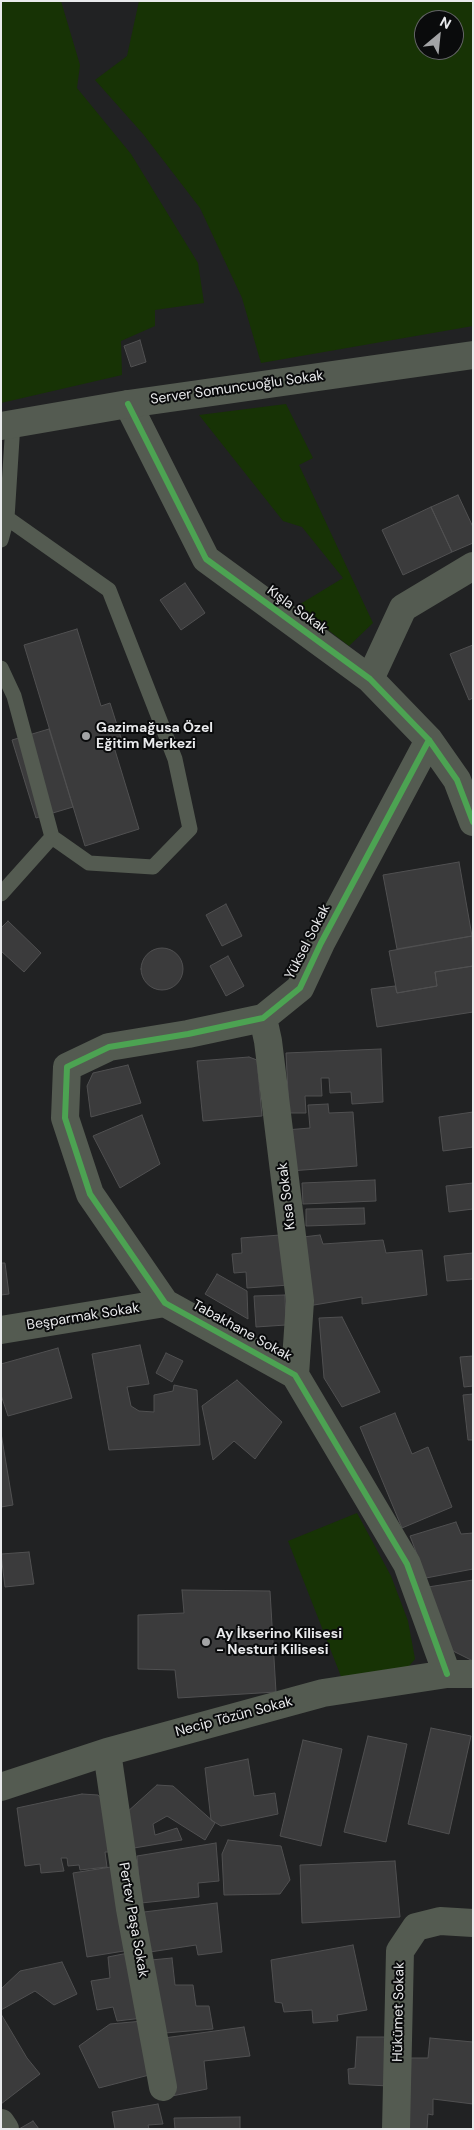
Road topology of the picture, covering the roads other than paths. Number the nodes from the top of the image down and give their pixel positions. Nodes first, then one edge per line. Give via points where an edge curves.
1 (473, 355) edge
2 (128, 404) junction
3 (7, 424) edge
4 (7, 518) junction
5 (1, 540) edge
6 (473, 566) edge
7 (1, 668) edge
8 (370, 679) junction
9 (430, 740) junction
10 (473, 822) edge
11 (52, 836) junction
12 (1, 894) edge
13 (263, 1018) junction
14 (67, 1067) joint
15 (165, 1303) junction
16 (1, 1330) edge
17 (295, 1375) junction
18 (460, 1674) edge
19 (107, 1752) junction
20 (1, 1787) edge
21 (473, 1923) edge
22 (163, 2087) dead end
23 (1, 2123) edge
24 (5, 2129) edge
25 (396, 2129) edge

1 - 2 street, Server Somuncuoğlu Sokak
2 - 3 street, Server Somuncuoğlu Sokak
2 - 8 street, Kışla Sokak via 206,559
3 - 4 lane
4 - 5 lane
4 - 11 lane via 109,590 175,759 190,829 153,867 89,863
6 - 8 street via 403,608
7 - 11 lane via 14,696
8 - 9 street, Kışla Sokak
9 - 10 street, Kışla Sokak via 457,780
9 - 13 street, Yüksel Sokak via 300,988
11 - 12 lane
13 - 14 street, Yüksel Sokak via 109,1047
13 - 17 street, Kısa Sokak via 300,1301
14 - 15 street, Tabakhane Sokak via 65,1118 90,1194
15 - 16 street, Beşparmak Sokak
15 - 17 street, Tabakhane Sokak
17 - 18 street, Tabakhane Sokak via 407,1564
18 - 19 street, Necip Tözün Sokak via 323,1693
19 - 20 street, Necip Tözün Sokak
19 - 22 street, Pertev Paşa Sokak via 130,1909
21 - 25 street, Hükümet Sokak via 440,1921 416,1927 400,1951
23 - 24 street

